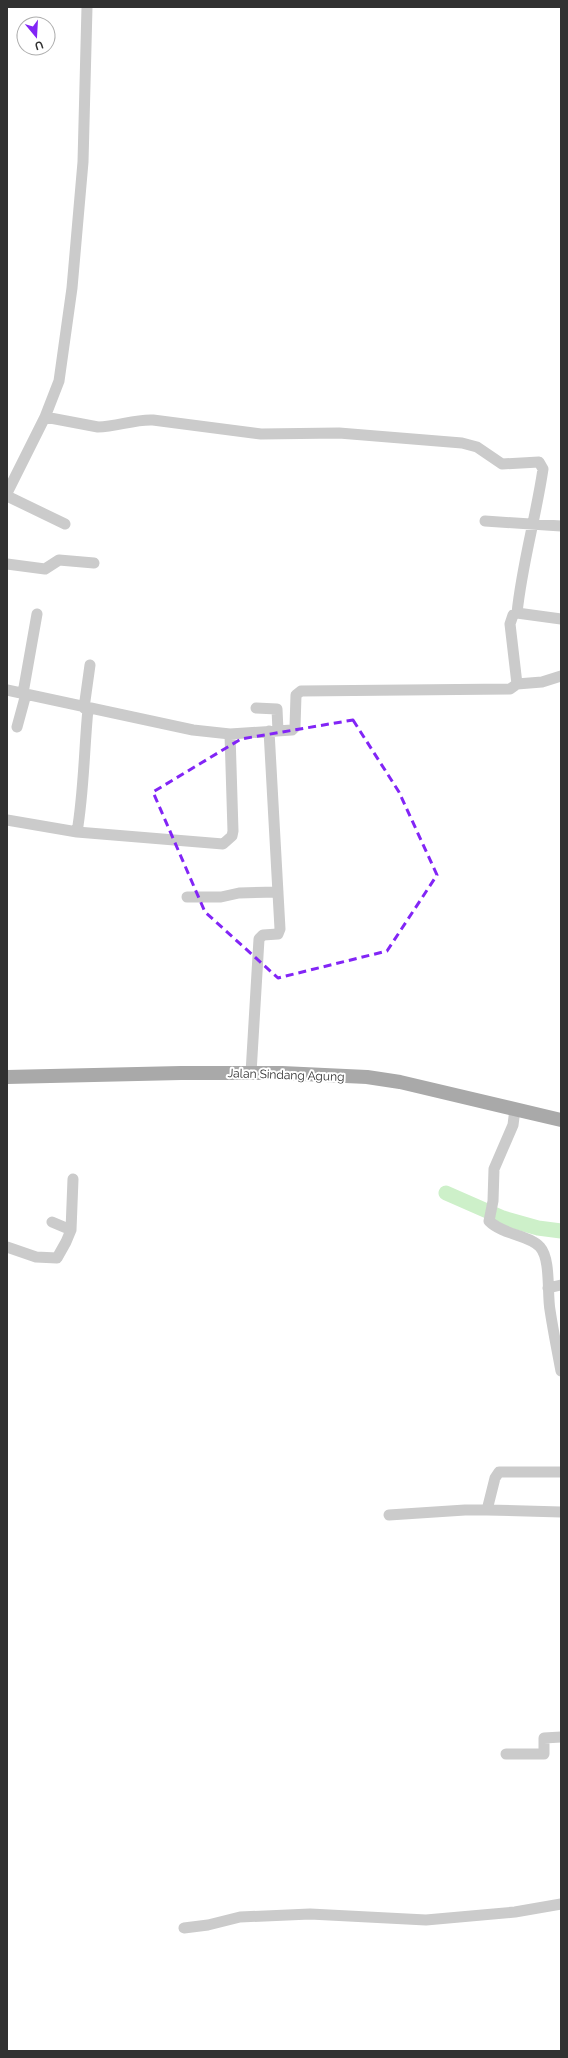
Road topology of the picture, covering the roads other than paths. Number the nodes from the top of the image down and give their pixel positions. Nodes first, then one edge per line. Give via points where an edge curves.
1 (87, 7) edge
2 (45, 417) junction
3 (7, 495) edge
4 (485, 521) dead end
5 (65, 524) dead end
6 (534, 525) junction
7 (561, 526) edge
8 (94, 563) dead end
9 (7, 564) edge
10 (517, 613) junction
11 (37, 614) dead end
12 (561, 619) edge
13 (90, 665) dead end
14 (561, 676) edge
15 (517, 684) junction
16 (7, 690) edge
17 (24, 694) junction
18 (86, 708) junction
19 (256, 708) dead end
20 (17, 727) dead end
21 (273, 731) junction
22 (230, 734) junction
23 (7, 820) edge
24 (77, 832) junction
25 (278, 892) junction
26 (187, 897) dead end
27 (251, 1073) junction
28 (7, 1077) edge
29 (515, 1109) junction
30 (561, 1120) edge
31 (73, 1179) dead end
32 (52, 1222) dead end
33 (70, 1230) junction
34 (7, 1247) edge
35 (561, 1285) edge
36 (548, 1288) junction
37 (561, 1370) edge
38 (561, 1472) edge
39 (487, 1510) junction
40 (561, 1512) edge
41 (389, 1515) dead end
42 (561, 1737) edge
43 (506, 1754) dead end
44 (561, 1904) edge
45 (184, 1928) dead end

1 - 2 street via 83,162 72,288 58,381
2 - 3 street
2 - 6 street via 98,427 153,420 262,434 339,433 470,444 502,464 541,464 543,469
3 - 5 street
4 - 6 street
6 - 7 street
6 - 10 street
8 - 9 street via 59,560 45,569
10 - 12 street
10 - 15 street via 513,615 510,624
11 - 17 street
13 - 18 street
14 - 15 street via 542,682
15 - 21 street via 510,689 301,691 296,695 295,729
16 - 17 street
17 - 18 street
17 - 20 street
18 - 22 street via 193,730
18 - 24 street via 82,805
19 - 21 street via 276,708
21 - 22 street
21 - 25 street
22 - 24 street via 233,831 228,841 218,844
23 - 24 street
25 - 26 street via 239,893 221,898
25 - 27 street via 280,932 276,935 261,935 259,939
27 - 28 main road, Jalan Sindang Agung
27 - 29 main road, Jalan Sindang Agung via 384,1079
29 - 30 main road, Jalan Sindang Agung
29 - 36 street via 513,1125 494,1169 493,1201 489,1221 499,1230 540,1246 545,1257
31 - 33 street
32 - 33 street
33 - 34 street via 57,1258 36,1257
35 - 36 street
36 - 37 street
38 - 39 street via 499,1472 495,1478
39 - 40 street
39 - 41 street
42 - 43 street via 544,1738 544,1754
44 - 45 street via 515,1912 426,1920 310,1914 240,1917

